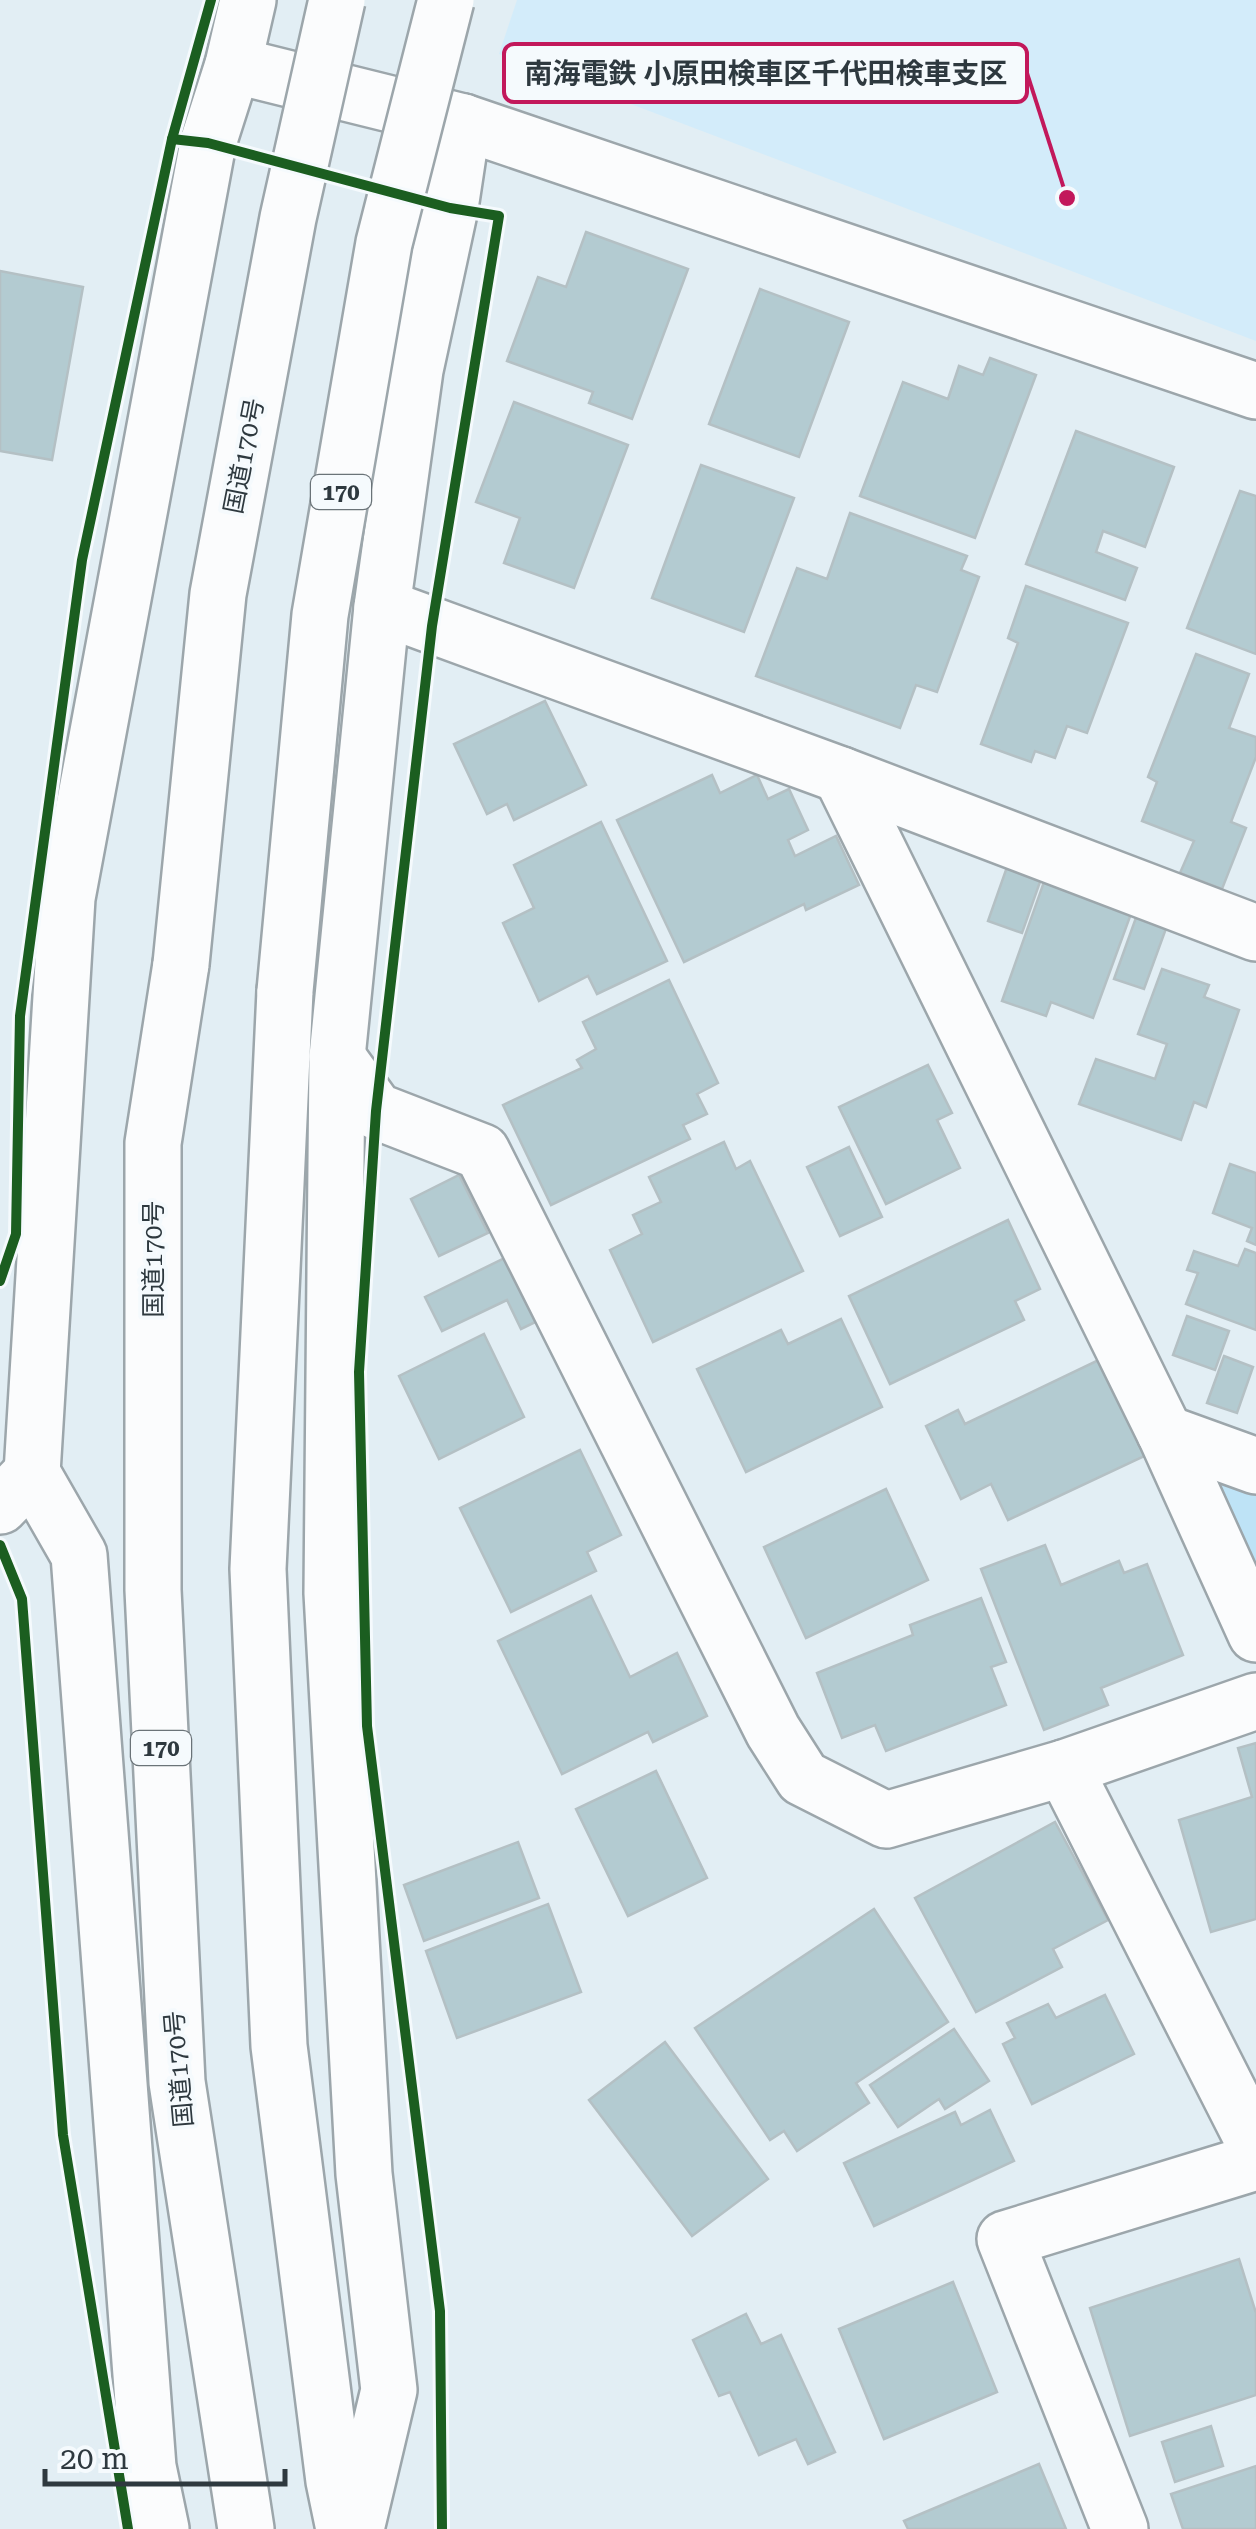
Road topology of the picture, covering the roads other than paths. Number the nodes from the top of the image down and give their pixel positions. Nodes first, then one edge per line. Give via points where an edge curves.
1 (248, 0) edge
2 (337, 0) edge
3 (446, 0) edge
4 (233, 65) junction
5 (463, 122) junction
6 (1256, 391) edge
7 (382, 607) junction
8 (841, 775) junction
9 (1256, 933) edge
10 (338, 1057) junction
11 (1165, 1432) junction
12 (1256, 1466) edge
13 (16, 1490) edge
14 (1256, 1634) edge
15 (1256, 1701) edge
16 (1064, 1768) junction
17 (1256, 2146) edge
18 (1256, 2162) edge
19 (161, 2529) edge
20 (246, 2529) edge
21 (344, 2529) edge
22 (356, 2529) edge
23 (1120, 2529) edge

1 - 4 main road
2 - 20 main road, 国道170号 / 170, bridge via 288,218 218,594 181,964 153,1143 153,1590 177,2082
3 - 21 main road, 170, bridge via 384,244 320,615 285,991 258,1569 279,2046
4 - 5 main road
4 - 13 main road via 208,143 67,898
5 - 6 main road
5 - 7 main road via 415,370
7 - 8 main road
7 - 10 main road
8 - 9 main road
8 - 11 main road
10 - 16 main road via 376,1111 482,1152 773,1731 803,1778 886,1820
10 - 22 main road via 332,1593 364,2174 388,2390
11 - 12 main road
11 - 14 main road
13 - 19 main road via 80,1555 148,2467
15 - 16 main road
16 - 17 main road
18 - 23 main road via 1005,2239

